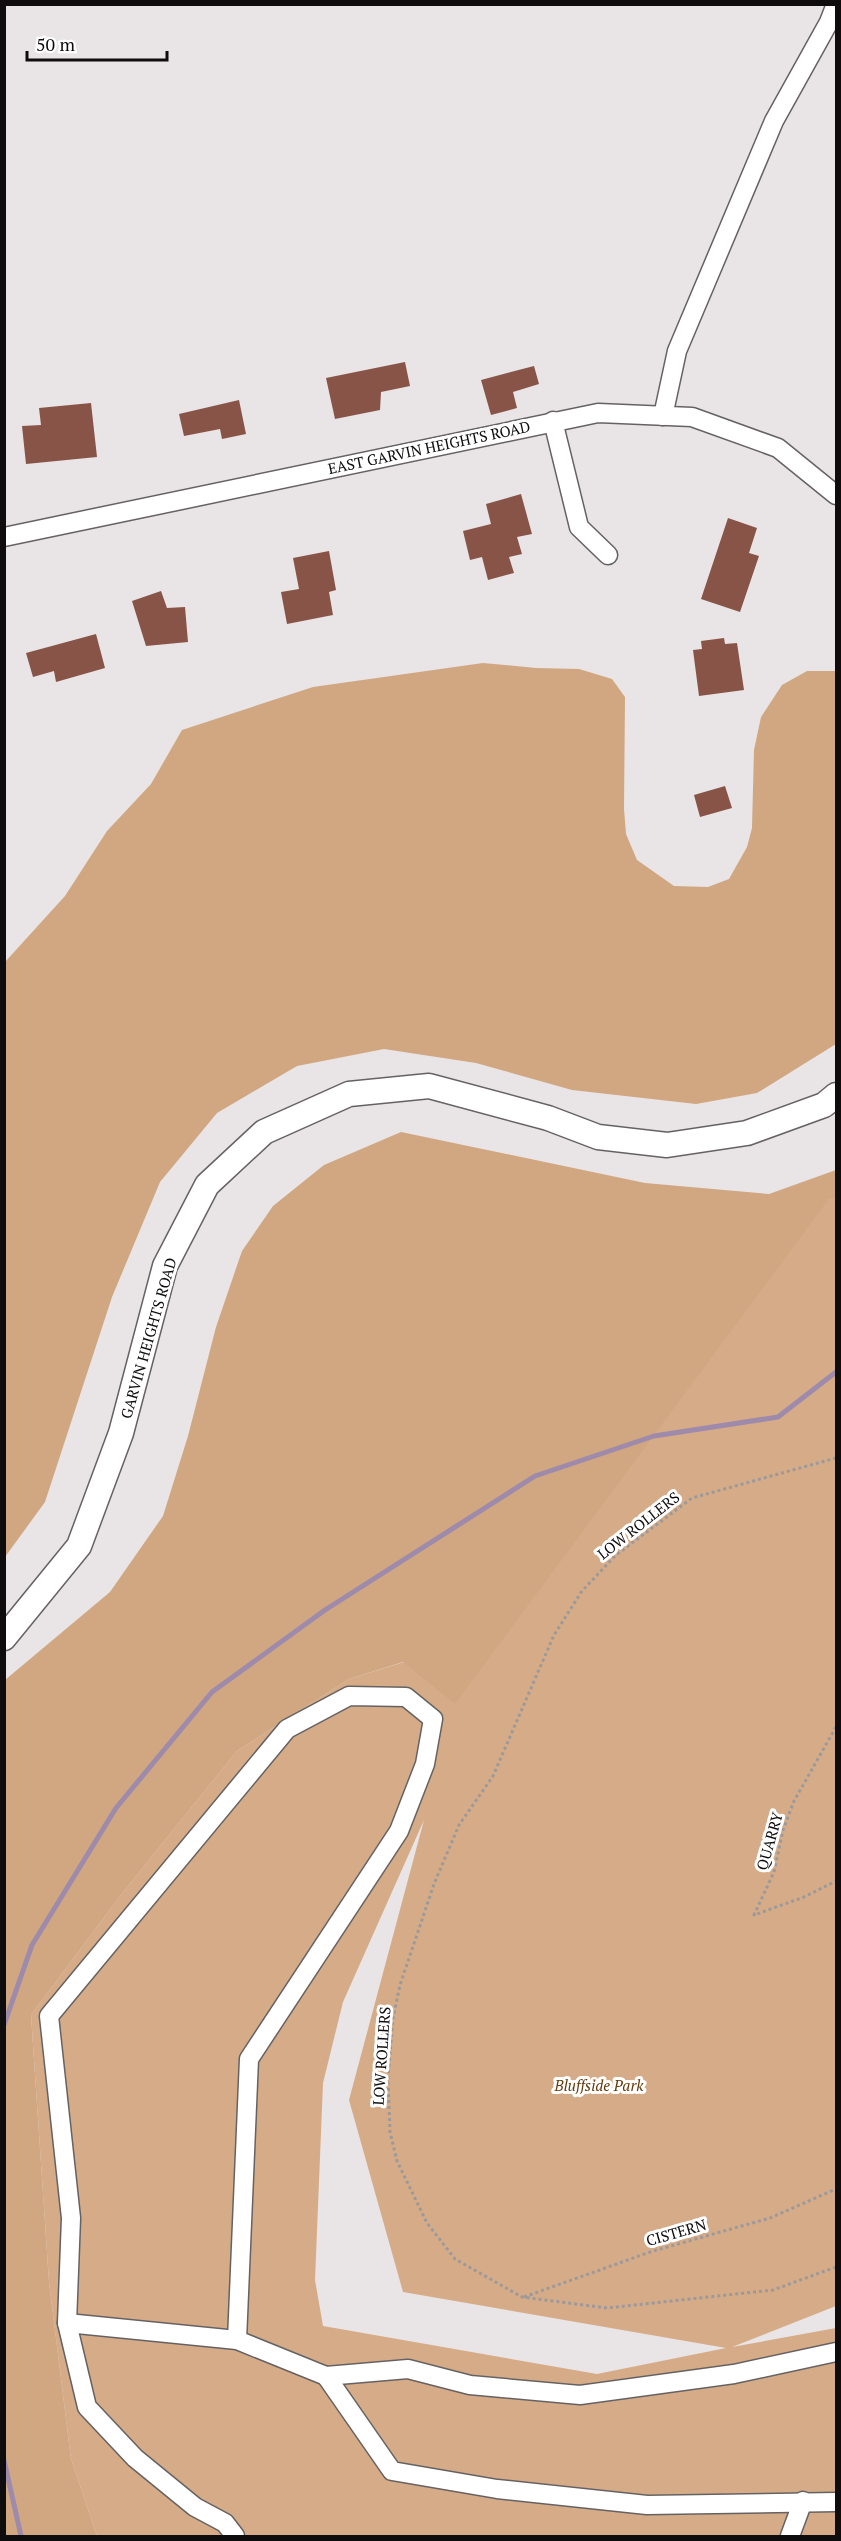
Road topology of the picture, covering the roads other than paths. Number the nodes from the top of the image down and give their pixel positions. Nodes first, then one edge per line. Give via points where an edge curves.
1 (836, 4) edge
2 (663, 416) junction
3 (553, 421) junction
4 (837, 495) edge
5 (4, 537) edge
6 (608, 555) dead end
7 (837, 1095) edge
8 (4, 1638) edge
9 (67, 2323) junction
10 (237, 2340) junction
11 (837, 2352) edge
12 (326, 2376) junction
13 (803, 2501) junction
14 (837, 2502) edge
15 (235, 2536) edge
16 (790, 2536) edge

1 - 2 street via 774,120 686,329 677,351
2 - 3 street, EAST GARVIN HEIGHTS ROAD via 598,413
2 - 4 street, EAST GARVIN HEIGHTS ROAD via 692,417 778,448
3 - 5 street, EAST GARVIN HEIGHTS ROAD
3 - 6 street via 579,527
7 - 8 main road, GARVIN HEIGHTS ROAD via 824,1105 747,1133 667,1145 597,1137 548,1118 429,1086 349,1094 264,1132 207,1185 165,1266 121,1433 79,1546
9 - 10 street
9 - 10 street via 71,2218 49,2016 287,1729 350,1696 406,1697 433,1719 425,1764 399,1831 249,2059
9 - 15 street via 87,2407 135,2458 195,2507 225,2523
10 - 12 street
11 - 12 street via 734,2374 580,2395 470,2385 408,2369
12 - 13 street via 392,2471 496,2489 647,2505
13 - 14 street
13 - 16 street

